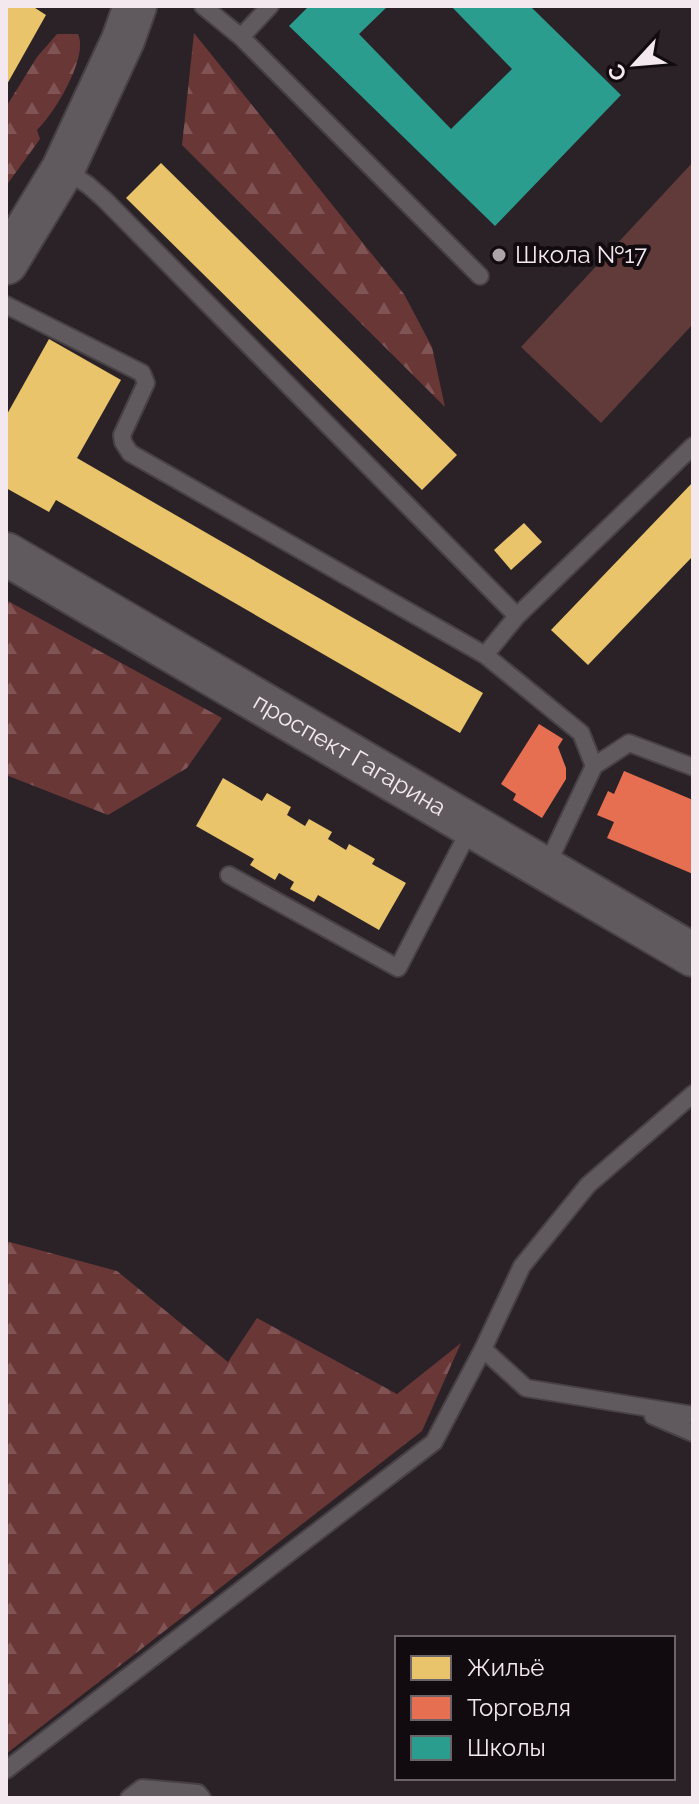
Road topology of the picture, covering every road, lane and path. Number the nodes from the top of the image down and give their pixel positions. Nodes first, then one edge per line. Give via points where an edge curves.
1 (135, 6) edge
2 (203, 6) edge
3 (270, 6) edge
4 (241, 37) junction
5 (63, 169) junction
6 (6, 263) edge
7 (480, 276) dead end
8 (6, 305) edge
9 (693, 446) edge
10 (6, 554) edge
11 (517, 616) junction
12 (485, 655) junction
13 (594, 766) junction
14 (693, 767) edge
15 (471, 827) junction
16 (545, 869) junction
17 (229, 875) dead end
18 (693, 955) edge
19 (693, 1094) edge
20 (483, 1349) junction
21 (622, 1404) junction
22 (693, 1415) edge
23 (693, 1433) edge
24 (6, 1770) edge
25 (129, 1798) edge
26 (202, 1798) edge

1 - 5 street
2 - 4 lane
3 - 4 lane
4 - 7 lane
5 - 6 street
5 - 11 lane via 104,199
8 - 12 lane via 142,373 146,383 122,435 130,453
9 - 11 lane
10 - 15 street, проспект Гагарина
11 - 12 lane
12 - 13 lane via 581,733
13 - 14 lane via 629,743
13 - 16 lane
15 - 16 street, проспект Гагарина
15 - 17 lane via 398,968
16 - 18 street, проспект Гагарина
19 - 20 lane via 588,1185 522,1266
20 - 21 lane via 526,1388
20 - 24 lane via 434,1442
21 - 22 lane
21 - 23 lane
25 - 26 lane via 142,1788 198,1793

